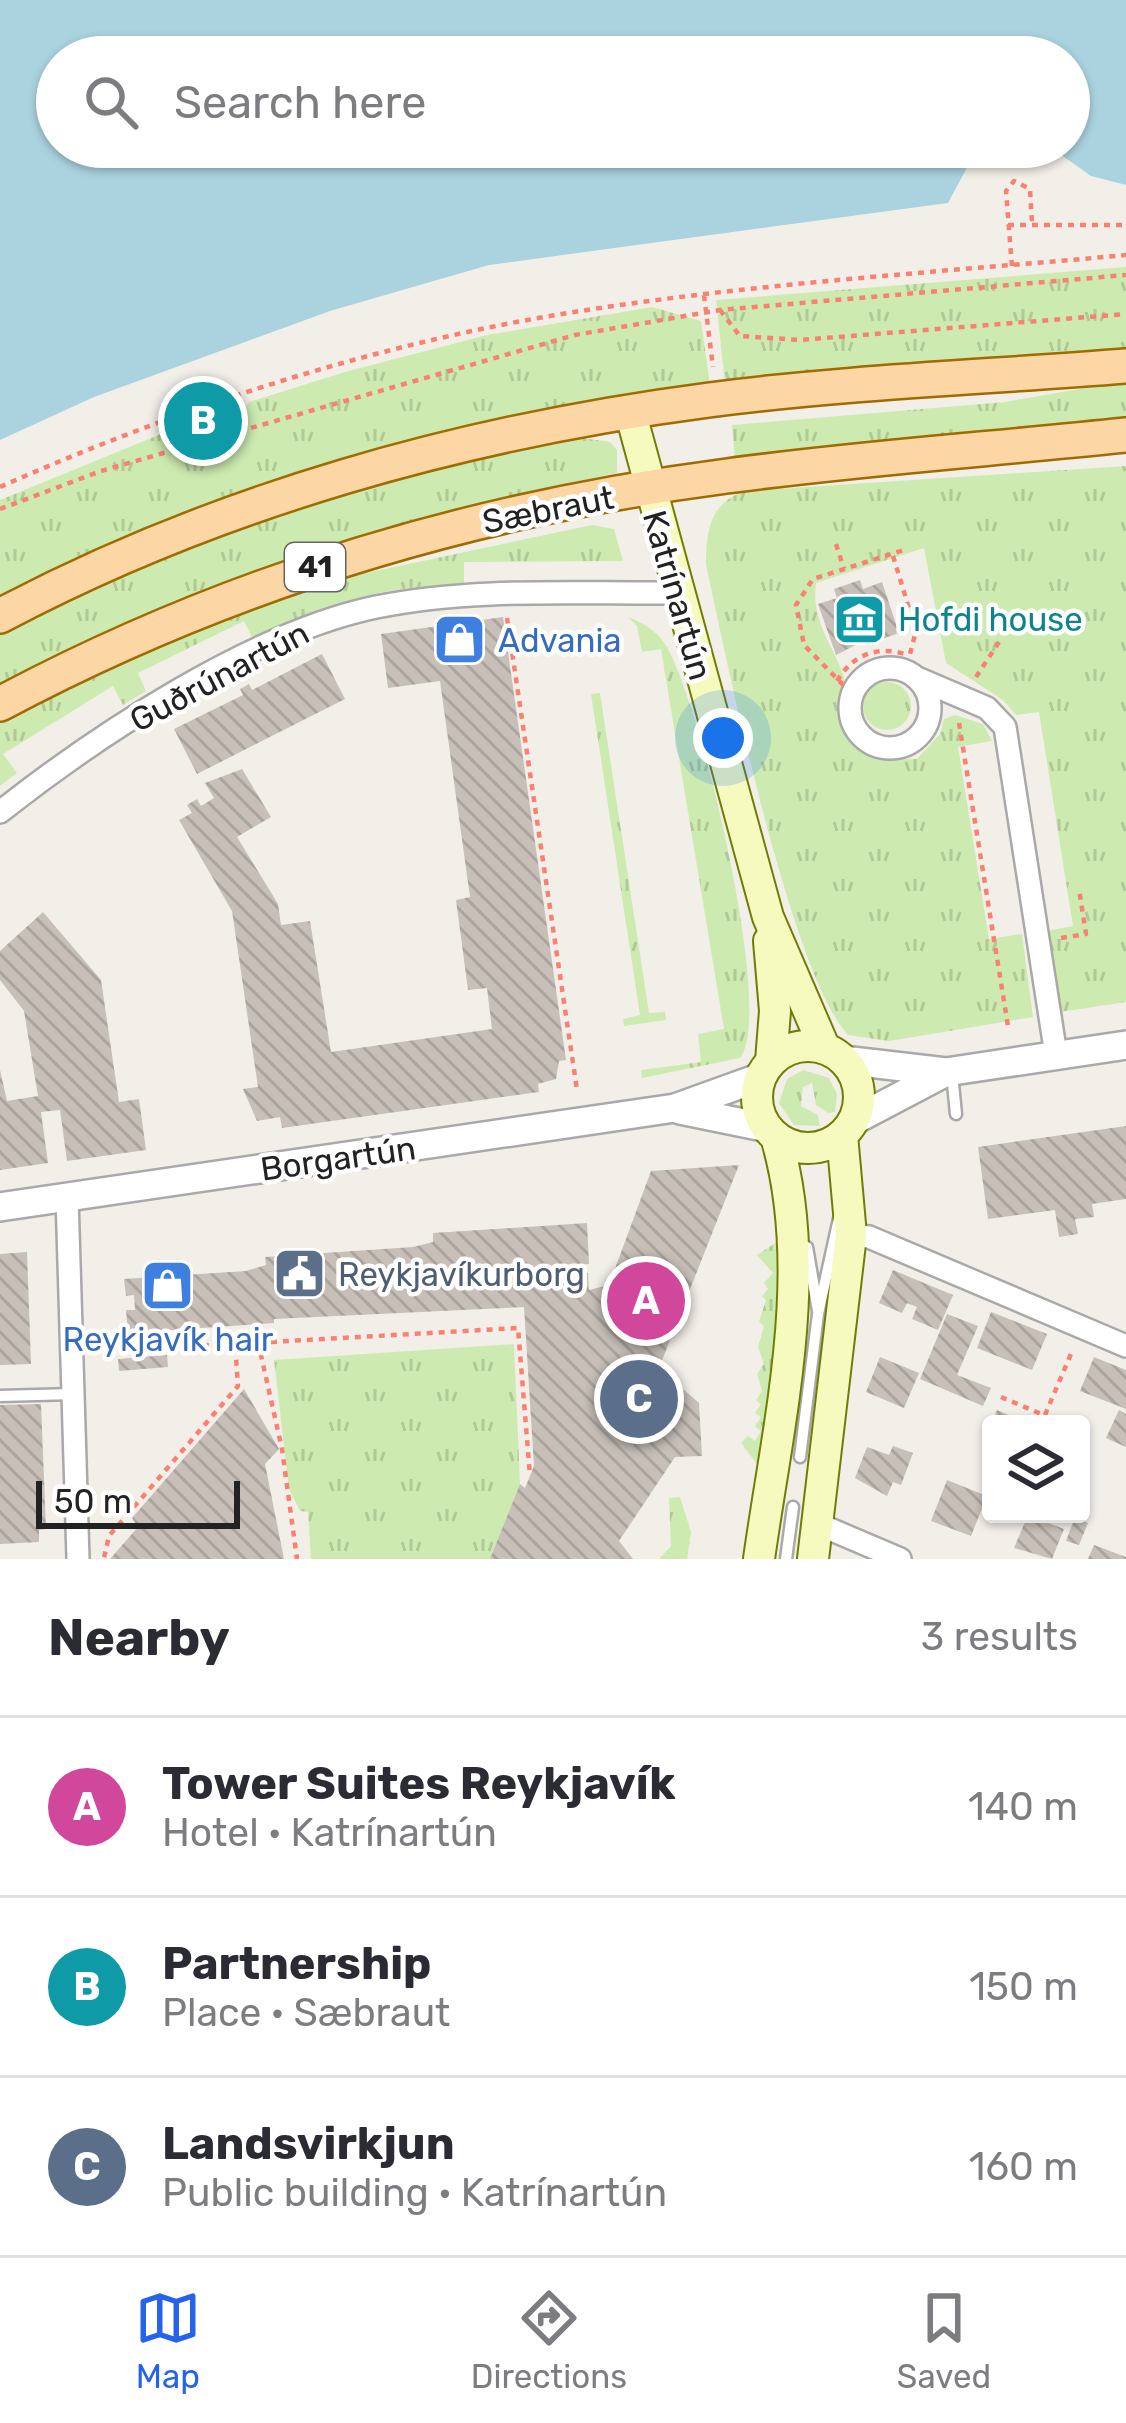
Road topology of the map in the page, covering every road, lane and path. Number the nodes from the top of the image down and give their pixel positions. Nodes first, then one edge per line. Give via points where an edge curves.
1 (1032, 223) junction
2 (1008, 225) junction
3 (1126, 225) edge
4 (1126, 255) edge
5 (1012, 266) junction
6 (1126, 275) edge
7 (704, 295) junction
8 (720, 310) junction
9 (706, 312) junction
10 (1126, 314) edge
11 (1126, 366) edge
12 (713, 373) dead end
13 (629, 412) junction
14 (1126, 436) edge
15 (0, 487) edge
16 (649, 490) junction
17 (0, 509) edge
18 (836, 544) dead end
19 (907, 549) dead end
20 (892, 554) junction
21 (844, 569) junction
22 (677, 592) junction
23 (506, 612) dead end
24 (0, 616) edge
25 (999, 642) dead end
26 (912, 675) junction
27 (852, 694) junction
28 (957, 695) junction
29 (0, 704) edge
30 (0, 812) edge
31 (1078, 889) dead end
32 (768, 917) junction
33 (1038, 942) junction
34 (1008, 1026) dead end
35 (1126, 1045) edge
36 (834, 1055) junction
37 (1056, 1055) junction
38 (766, 1069) junction
39 (949, 1071) junction
40 (577, 1090) dead end
41 (676, 1108) junction
42 (956, 1114) dead end
43 (848, 1128) junction
44 (772, 1133) junction
45 (67, 1197) junction
46 (846, 1201) junction
47 (0, 1207) edge
48 (794, 1210) junction
49 (850, 1235) junction
50 (818, 1314) junction
51 (1082, 1328) junction
52 (258, 1342) junction
53 (235, 1344) junction
54 (1126, 1346) edge
55 (72, 1352) junction
56 (73, 1394) junction
57 (0, 1396) edge
58 (1001, 1397) dead end
59 (1045, 1415) joint
60 (800, 1456) dead end
61 (530, 1476) dead end
62 (806, 1515) junction
63 (78, 1559) edge
64 (104, 1559) edge
65 (297, 1559) edge
66 (759, 1559) edge
67 (785, 1559) edge
68 (813, 1559) edge
69 (900, 1559) edge

1 - 2 path
1 - 2 path via 1028,184 1014,181 1006,190
1 - 3 path
2 - 5 path
4 - 5 path
5 - 7 path
6 - 8 path
7 - 9 path
7 - 15 path via 572,312 364,360 192,412
8 - 9 path
8 - 10 path via 740,336 800,340
9 - 12 path
9 - 17 path via 448,368
11 - 13 main road, 41
13 - 16 main road, Katrínartún
13 - 24 main road, 41 via 521,430 325,483 191,528
14 - 16 main road, Sæbraut / 41
16 - 22 main road, Katrínartún
16 - 29 main road, Sæbraut / 41 via 339,559 163,623
18 - 21 path
19 - 20 path
20 - 21 path
20 - 26 path via 916,632
21 - 27 path via 813,579 796,605 796,622 811,654
22 - 30 street, Guðrúnartún via 415,600 338,617 158,705
22 - 32 main road, Katrínartún
23 - 40 path
25 - 28 path
26 - 27 street via 871,672
26 - 27 street via 930,713 919,735 897,747 861,736
26 - 28 street
28 - 33 street via 1005,727
28 - 34 path
31 - 33 path via 1086,934
32 - 36 main road, Katrínartún
32 - 38 main road, Katrínartún via 775,1011
33 - 37 street
35 - 37 street, Borgartún
36 - 38 main road, Borgartún via 796,1047
36 - 39 street, Borgartún
36 - 43 main road via 858,1089
37 - 39 street, Borgartún
38 - 41 street, Borgartún
38 - 44 main road via 757,1103
39 - 42 lane
39 - 43 street, Borgartún
41 - 44 street, Borgartún
41 - 45 street, Borgartún
43 - 44 main road, Borgartún via 817,1147
43 - 46 main road
44 - 48 main road
45 - 47 street, Borgartún
45 - 55 street
46 - 49 main road
46 - 50 lane
48 - 50 lane
48 - 66 main road via 786,1370
49 - 51 street
49 - 62 main road
50 - 60 lane
51 - 54 street
51 - 59 path
52 - 53 path
52 - 61 path via 518,1328
52 - 65 path
53 - 55 path
53 - 64 path via 238,1386 109,1536
55 - 56 street
56 - 57 lane
56 - 63 street
58 - 59 path
62 - 67 lane
62 - 68 main road
62 - 69 street

